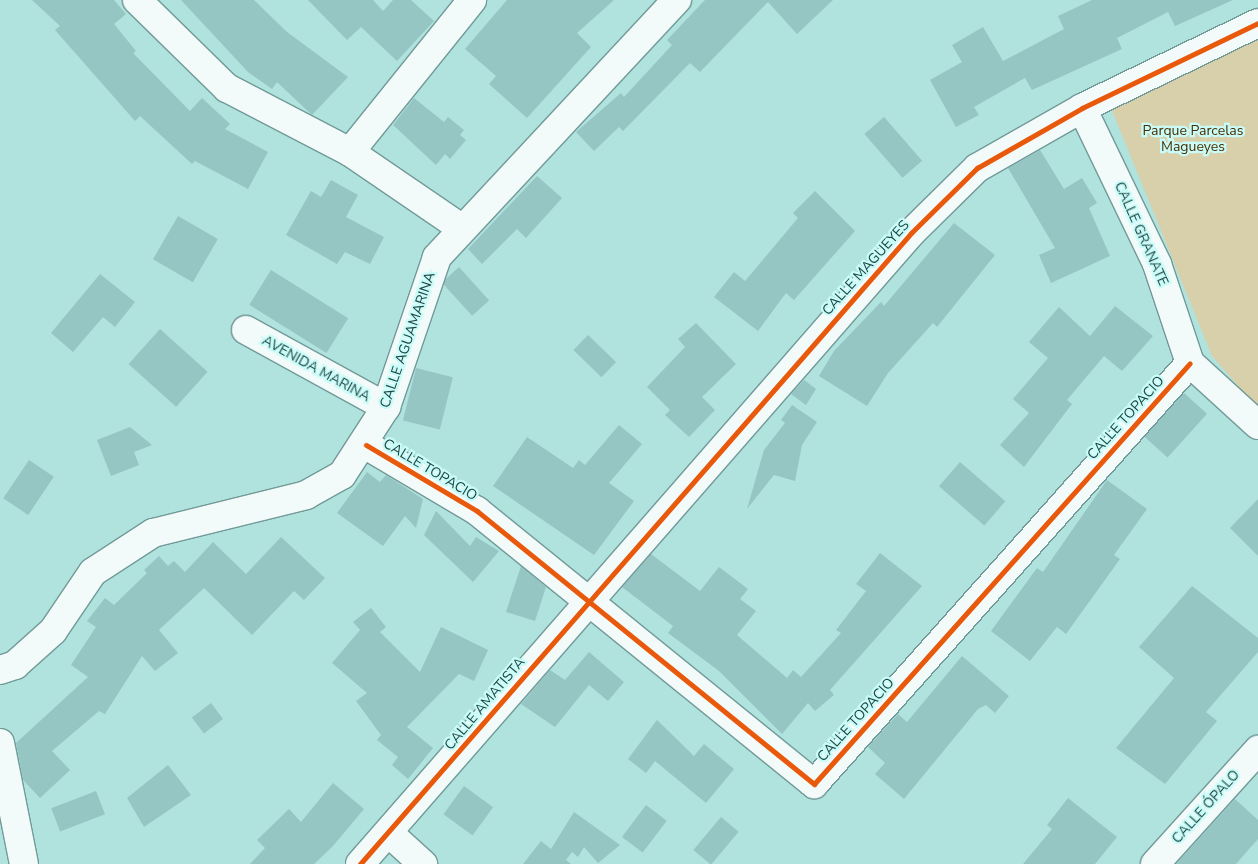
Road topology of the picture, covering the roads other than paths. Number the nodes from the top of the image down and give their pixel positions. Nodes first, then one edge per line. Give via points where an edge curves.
1 (137, 0) edge
2 (677, 0) edge
3 (469, 1) edge
4 (1258, 23) edge
5 (1082, 108) junction
6 (350, 152) junction
7 (460, 227) junction
8 (246, 330) dead end
9 (1190, 363) junction
10 (386, 407) junction
11 (1258, 425) edge
12 (366, 445) junction
13 (586, 602) junction
14 (0, 670) edge
15 (0, 742) edge
16 (1258, 750) edge
17 (390, 834) junction
18 (24, 864) edge
19 (360, 864) edge
20 (423, 864) edge
21 (1155, 864) edge

1 - 6 street via 227,88
2 - 7 street, CALLE AGUAMARINA
3 - 6 street
4 - 5 street, CALLE MAGUEYES
5 - 9 street, CALLE GRANATE via 1158,264
5 - 13 street, CALLE MAGUEYES via 977,168 911,234
6 - 7 street
7 - 10 street, CALLE AGUAMARINA via 437,257
8 - 10 street, AVENIDA MARINA
9 - 11 street, CALLE GRANATE
9 - 13 street, CALLE TOPACIO via 814,784
10 - 12 street, CALLE AGUAMARINA
12 - 13 street, CALLE TOPACIO via 477,511
12 - 14 street, CALLE AGUAMARINA via 342,475 306,494 153,533 92,572 53,631 15,665
13 - 17 street, CALLE AMATISTA
15 - 18 street
16 - 21 street, CALLE ÓPALO
17 - 19 street, CALLE AMATISTA
17 - 20 street

